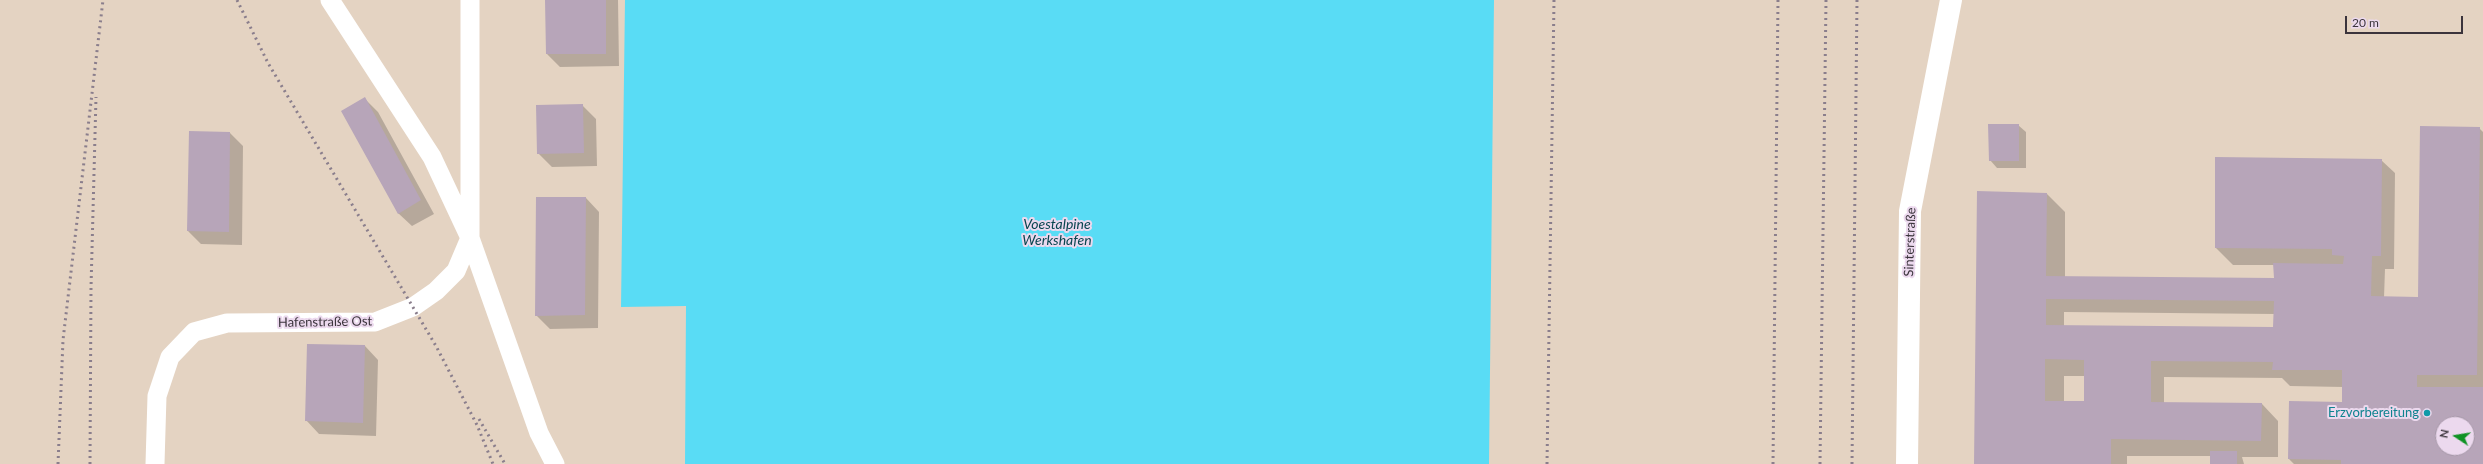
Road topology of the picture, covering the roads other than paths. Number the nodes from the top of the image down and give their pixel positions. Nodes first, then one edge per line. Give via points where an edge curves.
1 (330, 0) edge
2 (470, 0) edge
3 (1951, 0) edge
4 (470, 238) junction
5 (155, 464) edge
6 (555, 464) edge
7 (1908, 464) edge

1 - 4 lane via 432,157
2 - 4 lane, Hafenstraße Ost
3 - 7 street, Sinterstraße via 1910,211
4 - 5 lane, Hafenstraße Ost via 456,271 436,291 413,307 375,322 227,323 194,332 170,357 157,396
4 - 6 lane via 539,432

